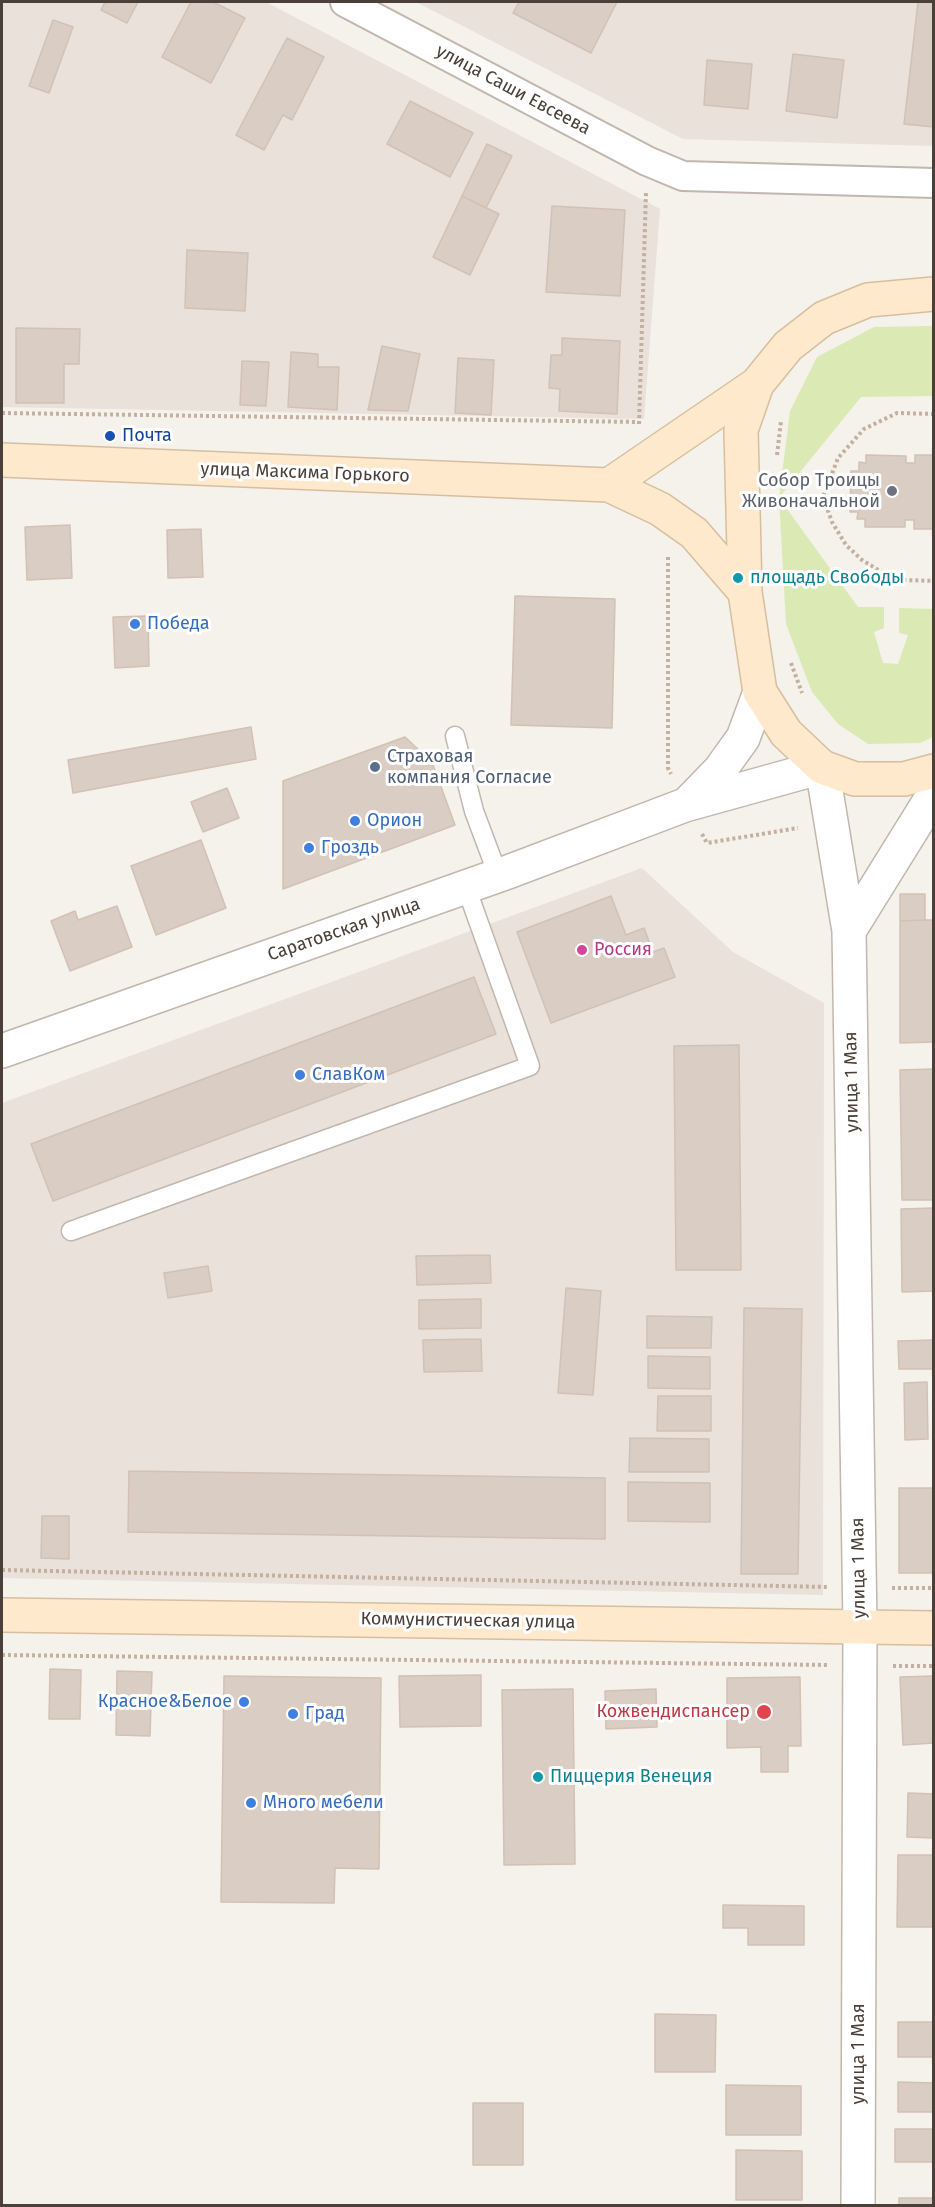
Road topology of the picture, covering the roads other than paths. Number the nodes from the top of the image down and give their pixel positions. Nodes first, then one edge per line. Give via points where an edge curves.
1 (345, 2) edge
2 (933, 183) edge
3 (933, 294) edge
4 (757, 384) junction
5 (2, 460) edge
6 (609, 485) junction
7 (745, 591) junction
8 (760, 692) junction
9 (455, 736) dead end
10 (822, 767) junction
11 (933, 771) edge
12 (933, 794) edge
13 (685, 805) junction
14 (498, 875) junction
15 (466, 887) junction
16 (849, 931) junction
17 (2, 1051) edge
18 (72, 1231) dead end
19 (2, 1615) edge
20 (860, 1626) junction
21 (933, 1628) edge
22 (858, 2205) edge

1 - 2 street, улица Саши Евсеева via 647,161 683,176
3 - 4 main road via 868,300 824,318 788,346
4 - 6 main road
4 - 7 main road via 741,430
5 - 6 main road, улица Максима Горького
6 - 7 main road via 660,509 694,533
7 - 8 main road
8 - 10 main road via 786,733
8 - 13 street via 743,738 720,770
9 - 14 lane via 474,811
10 - 11 main road via 855,779 904,779
10 - 13 street, Саратовская улица
10 - 16 street, улица 1 Мая
12 - 16 street
13 - 14 street, Саратовская улица
14 - 15 street, Саратовская улица
15 - 17 street, Саратовская улица
15 - 18 lane via 530,1066
16 - 20 street, улица 1 Мая
19 - 20 main road, Коммунистическая улица
20 - 21 main road, Коммунистическая улица
20 - 22 street, улица 1 Мая

